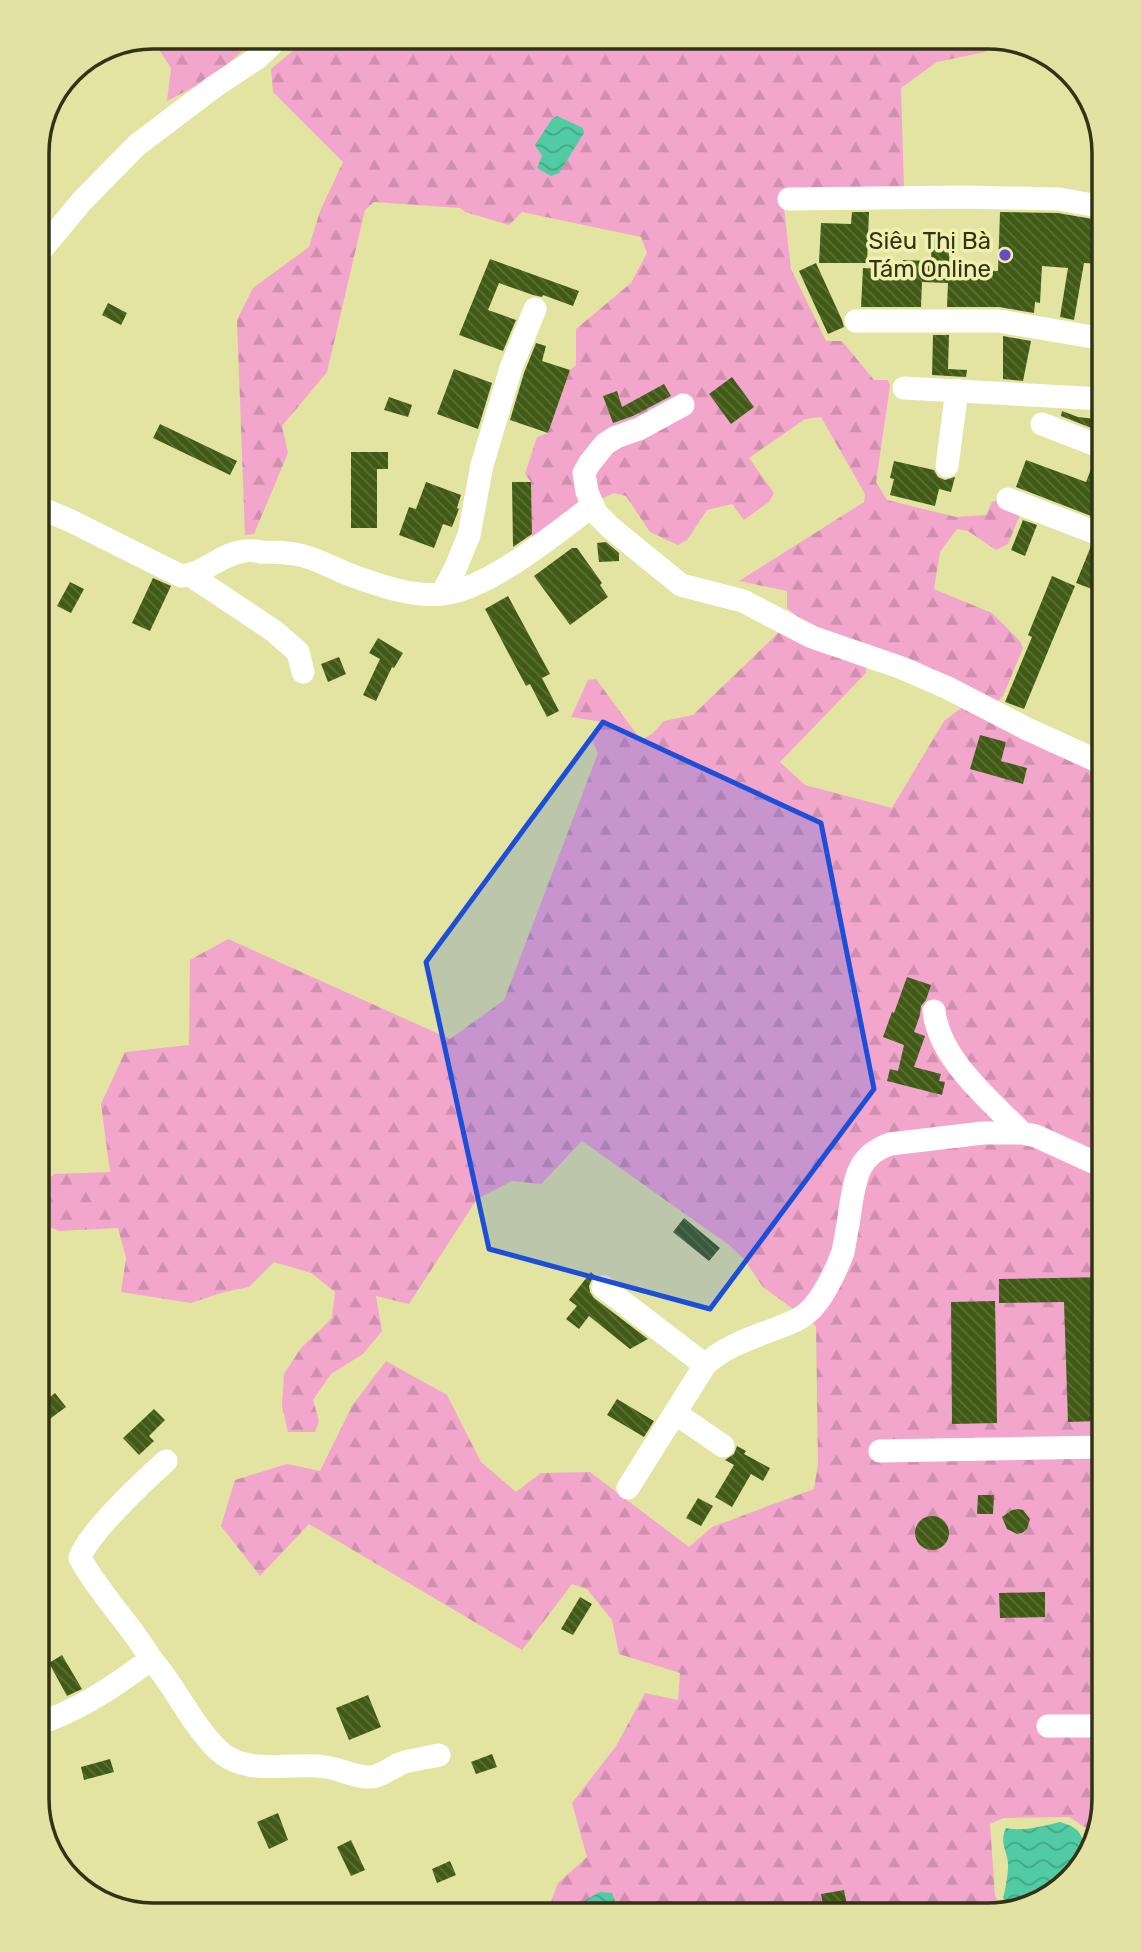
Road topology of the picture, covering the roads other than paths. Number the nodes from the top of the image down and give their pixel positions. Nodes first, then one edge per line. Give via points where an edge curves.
1 (267, 49) edge
2 (789, 199) dead end
3 (1092, 205) edge
4 (49, 241) edge
5 (535, 309) dead end
6 (856, 321) dead end
7 (1092, 337) edge
8 (904, 388) dead end
9 (957, 390) junction
10 (1092, 397) edge
11 (683, 405) dead end
12 (1042, 424) dead end
13 (1092, 443) edge
14 (947, 466) dead end
15 (1008, 499) dead end
16 (593, 505) junction
17 (49, 512) edge
18 (1092, 531) edge
19 (190, 575) junction
20 (442, 594) junction
21 (303, 672) dead end
22 (1092, 759) edge
23 (934, 1011) dead end
24 (1023, 1133) junction
25 (1092, 1162) edge
26 (603, 1287) dead end
27 (705, 1366) junction
28 (675, 1413) junction
29 (723, 1446) dead end
30 (1092, 1447) edge
31 (880, 1451) dead end
32 (166, 1461) dead end
33 (628, 1488) dead end
34 (151, 1659) junction
35 (49, 1720) edge
36 (1048, 1726) dead end
37 (1092, 1726) edge
38 (439, 1755) dead end

1 - 4 street via 137,145
2 - 3 street via 978,197 1059,199
5 - 20 street via 511,368 486,453 469,535
6 - 7 street via 999,321
8 - 9 street
9 - 10 street
9 - 14 street
11 - 16 street via 605,444 584,473
12 - 13 street
15 - 18 street
16 - 20 street via 528,554 455,592
16 - 22 street via 611,528 681,585 743,601 811,638 902,668
17 - 19 street via 181,576
19 - 20 street via 244,551 276,552 302,556 386,588
19 - 21 street via 274,631 298,652
23 - 24 street via 950,1053
24 - 25 street
24 - 27 street via 983,1133 880,1147 856,1175 843,1252 816,1304 805,1315 728,1348
26 - 27 street
27 - 28 street
28 - 29 street
28 - 33 street
30 - 31 street
32 - 34 street via 112,1514 80,1558
34 - 35 street via 83,1705
34 - 38 street via 198,1726 235,1762 257,1768 326,1767 370,1778 403,1763
36 - 37 street

